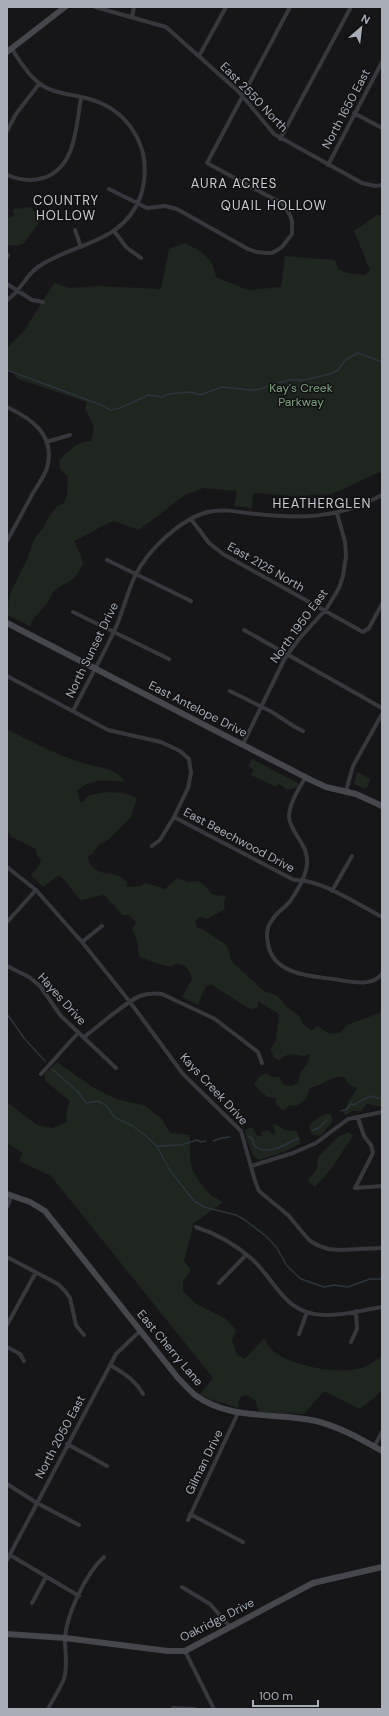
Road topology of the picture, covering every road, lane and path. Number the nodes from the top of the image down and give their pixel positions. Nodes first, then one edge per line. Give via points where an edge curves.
1 (65, 7) edge
2 (95, 7) edge
3 (134, 7) edge
4 (226, 7) edge
5 (290, 7) edge
6 (351, 7) edge
7 (132, 17) junction
8 (10, 50) edge
9 (199, 56) junction
10 (382, 62) edge
11 (39, 84) junction
12 (242, 96) junction
13 (81, 98) junction
14 (354, 113) junction
15 (382, 128) edge
16 (7, 131) edge
17 (280, 139) junction
18 (328, 165) junction
19 (7, 175) edge
20 (382, 185) edge
21 (109, 189) dead end
22 (137, 204) junction
23 (75, 230) dead end
24 (114, 231) junction
25 (81, 247) junction
26 (141, 258) dead end
27 (7, 284) edge
28 (17, 291) junction
29 (7, 300) edge
30 (43, 302) dead end
31 (7, 407) edge
32 (70, 435) dead end
33 (46, 442) junction
34 (382, 495) edge
35 (337, 514) junction
36 (191, 519) junction
37 (7, 541) edge
38 (107, 560) dead end
39 (136, 574) junction
40 (191, 601) dead end
41 (382, 604) edge
42 (324, 611) junction
43 (73, 612) dead end
44 (7, 623) edge
45 (244, 630) dead end
46 (113, 632) junction
47 (287, 654) junction
48 (169, 659) dead end
49 (95, 668) junction
50 (7, 676) edge
51 (230, 691) dead end
52 (262, 707) junction
53 (382, 708) edge
54 (73, 711) junction
55 (382, 714) edge
56 (304, 730) dead end
57 (243, 744) junction
58 (305, 778) junction
59 (346, 791) junction
60 (382, 806) edge
61 (174, 817) junction
62 (152, 846) dead end
63 (352, 856) dead end
64 (7, 867) edge
65 (302, 879) junction
66 (36, 890) junction
67 (332, 891) junction
68 (382, 917) edge
69 (7, 922) edge
70 (102, 926) dead end
71 (82, 942) junction
72 (7, 966) edge
73 (380, 976) edge
74 (130, 1002) junction
75 (78, 1033) junction
76 (84, 1037) junction
77 (262, 1063) dead end
78 (116, 1068) dead end
79 (41, 1074) dead end
80 (382, 1112) edge
81 (358, 1118) junction
82 (251, 1166) junction
83 (382, 1186) edge
84 (9, 1195) edge
85 (7, 1207) edge
86 (196, 1227) dead end
87 (382, 1248) edge
88 (246, 1255) junction
89 (7, 1257) edge
90 (36, 1272) junction
91 (219, 1283) dead end
92 (382, 1307) edge
93 (307, 1312) junction
94 (356, 1312) junction
95 (7, 1325) edge
96 (140, 1331) junction
97 (299, 1334) dead end
98 (84, 1335) dead end
99 (352, 1342) dead end
100 (7, 1347) edge
101 (24, 1361) dead end
102 (110, 1365) junction
103 (143, 1394) dead end
104 (238, 1413) junction
105 (382, 1432) edge
106 (67, 1444) junction
107 (374, 1447) junction
108 (382, 1451) edge
109 (107, 1466) dead end
110 (7, 1484) edge
111 (37, 1503) junction
112 (190, 1514) junction
113 (188, 1520) dead end
114 (79, 1525) dead end
115 (243, 1542) dead end
116 (10, 1555) junction
117 (104, 1557) dead end
118 (7, 1560) edge
119 (382, 1567) edge
120 (46, 1577) junction
121 (182, 1587) dead end
122 (79, 1596) junction
123 (32, 1603) dead end
124 (230, 1627) junction
125 (7, 1634) edge
126 (65, 1638) junction
127 (185, 1651) junction
128 (173, 1708) dead end
129 (48, 1709) edge
130 (195, 1709) edge
131 (214, 1709) edge

1 - 8 street
2 - 7 street, East 2550 North
3 - 7 street
4 - 9 street
5 - 12 street
6 - 17 street
7 - 9 street, East 2550 North via 166,27
8 - 11 street
9 - 12 street, East 2550 North
10 - 14 street, North 1650 East
11 - 13 street via 52,91
11 - 16 street via 18,110
12 - 17 street, East 2550 North
12 - 22 street via 207,163 283,204 290,215 293,227 290,238 282,247 272,253 256,252 177,209 165,206 147,208
13 - 19 street via 71,148 67,159 57,170 50,176 33,181
13 - 22 street via 104,104 115,111 130,126 139,142 145,166 143,187
14 - 15 street
14 - 18 street, North 1650 East
17 - 18 street, East 2550 North
18 - 20 street, East 2550 North via 362,183
21 - 22 street
22 - 24 street
23 - 25 street
24 - 25 street
24 - 26 street via 126,247
25 - 28 street via 37,268
27 - 28 street
28 - 29 street
28 - 30 street via 32,300
31 - 33 street via 36,425
32 - 33 street
33 - 37 street via 46,469
34 - 35 street, North Sunset Drive
35 - 36 street, North Sunset Drive via 303,518 231,510 208,512
35 - 42 street, North 1950 East via 345,542 344,566 338,588
36 - 39 street, North Sunset Drive via 165,538 149,554
36 - 42 street, East 2125 North via 215,549
38 - 39 street
39 - 40 street
39 - 46 street, North Sunset Drive
41 - 42 street, East 2125 North via 369,628 363,632
42 - 47 street, North 1950 East
43 - 46 street
44 - 49 street, East Antelope Drive
45 - 47 street
46 - 48 street
46 - 49 street, North Sunset Drive
47 - 52 street, North 1950 East
47 - 53 street
49 - 54 street, North Sunset Drive
49 - 57 street, East Antelope Drive
50 - 54 street, East Beechwood Drive
51 - 52 street
52 - 56 street
52 - 57 street, North 1950 East
54 - 61 street, East Beechwood Drive via 108,730 149,738 180,751 189,759 191,774 188,788
55 - 59 street via 353,766
57 - 58 street, East Antelope Drive
58 - 59 street, East Antelope Drive via 326,787
58 - 65 street via 293,801 289,817 296,834 305,846 307,864
59 - 60 street, East Antelope Drive
61 - 62 street via 160,840
61 - 65 street, East Beechwood Drive via 294,880
63 - 67 street
64 - 66 street, Kays Creek Drive
65 - 67 street, East Beechwood Drive via 318,883
65 - 73 street via 291,900 272,919 268,927 268,947 272,956 280,965 302,975 363,983
66 - 69 street
66 - 71 street, Kays Creek Drive
67 - 68 street, East Beechwood Drive
70 - 71 street
71 - 74 street, Kays Creek Drive
72 - 75 street, Hayes Drive via 40,986 61,1016
74 - 76 street
74 - 77 street via 142,995 162,994 215,1019 258,1052
74 - 82 street, Kays Creek Drive via 183,1074 241,1131
75 - 76 street, Hayes Drive
75 - 79 street
76 - 78 street, Hayes Drive
80 - 81 street
81 - 82 street via 348,1119 315,1144
81 - 83 street via 373,1152 355,1188
82 - 87 street, Kays Creek Drive via 259,1191 288,1215 309,1240 328,1249
84 - 85 street
84 - 96 street, East Cherry Lane via 30,1202 45,1211
86 - 88 street via 213,1232
88 - 91 street
88 - 93 street via 253,1260 285,1300
89 - 90 street
90 - 95 street
90 - 98 street via 58,1284 65,1291 70,1298 76,1325
92 - 94 street
93 - 94 street via 324,1315
93 - 97 street
94 - 99 street via 357,1329
96 - 102 street, North 2050 East via 122,1348
96 - 104 street, East Cherry Lane via 194,1394 213,1406
100 - 101 street via 20,1354
102 - 103 street via 131,1379
102 - 106 street, North 2050 East
104 - 107 street, East Cherry Lane via 314,1421 345,1431
104 - 112 street, Gilman Drive
105 - 107 street
106 - 109 street
106 - 111 street, North 2050 East
107 - 108 street, East Cherry Lane
110 - 111 street
111 - 114 street
111 - 116 street, North 2050 East
112 - 113 street, Gilman Drive
112 - 115 street
116 - 118 street, North 2050 East
116 - 120 street
117 - 122 street via 96,1564
119 - 124 street, Oakridge Drive via 312,1583
120 - 122 street
120 - 123 street
121 - 124 street via 210,1604
122 - 126 street via 69,1618
124 - 127 street, Oakridge Drive
125 - 126 street, Oakridge Drive
126 - 127 street, Oakridge Drive
126 - 129 street via 64,1679
127 - 131 street
128 - 130 street

